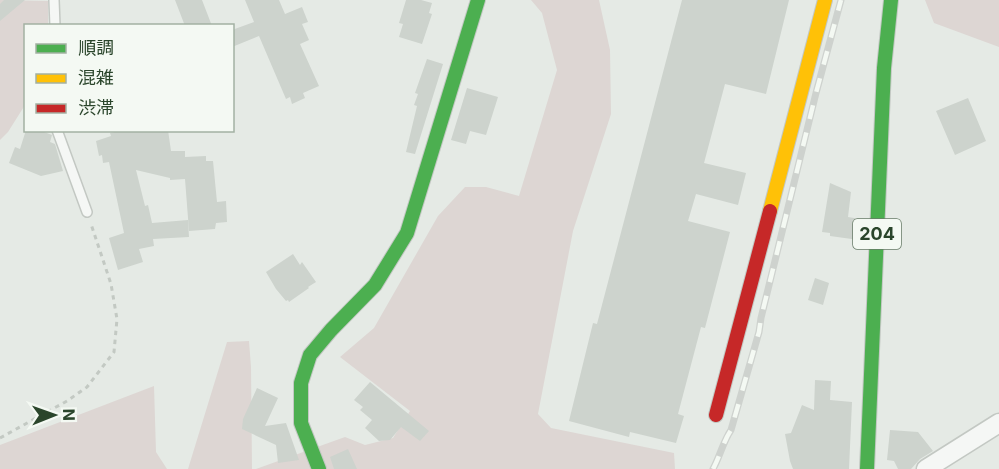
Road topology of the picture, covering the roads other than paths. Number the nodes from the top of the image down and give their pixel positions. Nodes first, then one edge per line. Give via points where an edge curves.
1 (54, 0) edge
2 (478, 0) edge
3 (825, 0) edge
4 (891, 0) edge
5 (55, 24) edge
6 (58, 132) edge
7 (87, 212) road end
8 (716, 416) dead end
9 (999, 423) edge
10 (320, 469) edge
11 (867, 469) edge
12 (926, 469) edge

1 - 5 lane
2 - 10 main road via 407,233 375,285 310,355 301,383 301,423
3 - 8 main road
4 - 11 main road, 204 via 884,68
6 - 7 lane
9 - 12 street

